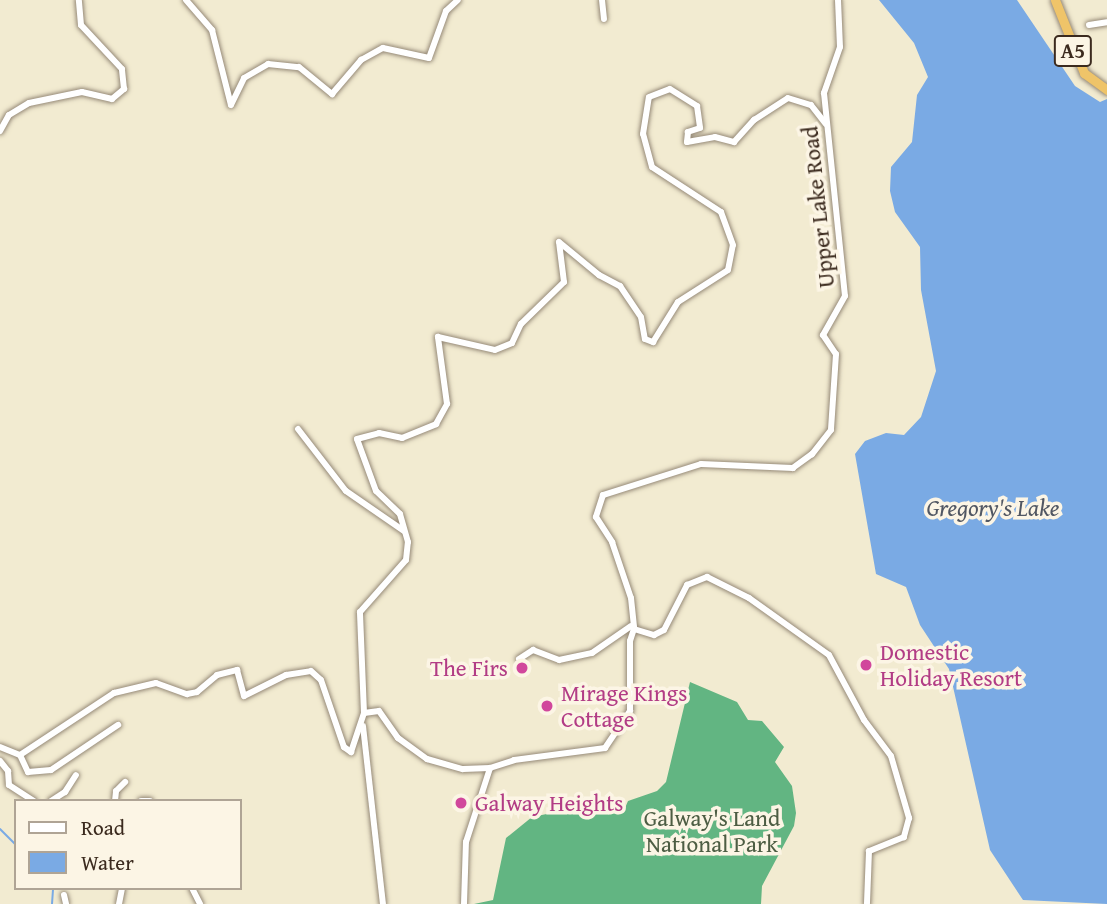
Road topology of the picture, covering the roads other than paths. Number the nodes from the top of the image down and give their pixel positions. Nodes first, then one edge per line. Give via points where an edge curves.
1 (79, 0) edge
2 (186, 0) edge
3 (458, 0) edge
4 (602, 0) edge
5 (838, 0) edge
6 (1055, 0) edge
7 (604, 19) dead end
8 (1107, 22) edge
9 (1089, 25) dead end
10 (1107, 90) edge
11 (827, 125) junction
12 (0, 131) edge
13 (298, 429) dead end
14 (405, 532) junction
15 (633, 627) junction
16 (519, 659) dead end
17 (364, 713) junction
18 (118, 725) dead end
19 (362, 725) junction
20 (0, 747) edge
21 (20, 755) junction
22 (0, 761) edge
23 (490, 768) junction
24 (76, 775) dead end
25 (125, 782) dead end
26 (31, 799) edge
27 (54, 799) edge
28 (115, 799) edge
29 (64, 895) dead end
30 (199, 902) edge
31 (66, 904) edge
32 (190, 904) edge
33 (383, 904) edge
34 (464, 904) edge
35 (867, 904) edge

1 - 12 street via 81,25 122,69 124,89 112,99 82,92 29,103 9,115
2 - 3 street via 212,30 231,105 244,78 268,64 299,67 332,94 362,60 383,48 429,58 446,10
4 - 7 street
5 - 11 street, Upper Lake Road via 840,47 824,93
6 - 10 highway, A5 via 1063,30 1084,73
8 - 9 street
11 - 14 street via 811,105 788,99 754,120 734,142 716,137 687,142 688,132 701,128 697,106 670,89 649,97 643,134 652,167 721,212 733,245 728,270 678,302 653,342 645,339 641,317 620,286 559,242 564,282 521,324 512,343 495,350 438,337 447,404 436,424 402,438 379,433 357,439 376,491 400,514
11 - 15 street, Upper Lake Road via 845,296 823,335 836,354 831,430 793,468 701,464 603,495 596,517 612,542 627,587
13 - 14 street via 346,491
14 - 17 street via 406,560 360,612
15 - 16 street via 592,653 559,660 533,650
15 - 23 street via 630,711 605,748 514,760
15 - 35 street via 654,635 664,630 687,585 707,577 749,598 829,654 864,720 891,756 909,818 904,837 869,851
17 - 19 street
17 - 23 street via 386,715 398,738 427,759 463,769
18 - 21 street via 51,770 28,772
19 - 21 street via 351,752 344,747 317,672 286,675 244,696 237,670 217,675 197,692 156,684 114,692
19 - 33 street
20 - 21 street
22 - 26 street via 8,771 9,785
23 - 34 street via 467,842
24 - 27 street
25 - 28 street
29 - 31 street
30 - 32 street

